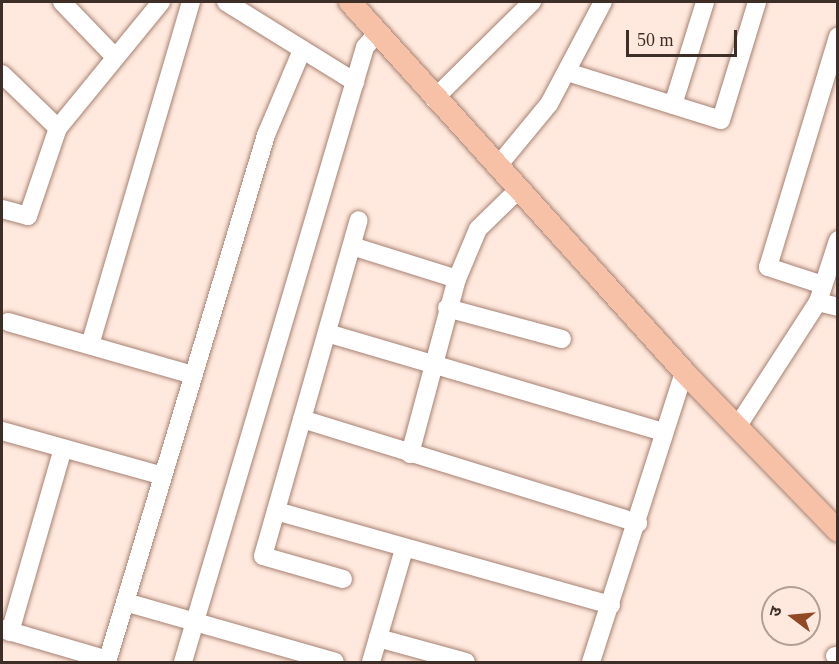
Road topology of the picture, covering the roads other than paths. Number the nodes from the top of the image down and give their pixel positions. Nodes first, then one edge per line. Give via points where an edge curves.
1 (62, 2) edge
2 (161, 2) edge
3 (191, 2) edge
4 (226, 2) edge
5 (350, 2) edge
6 (532, 2) edge
7 (603, 2) edge
8 (705, 2) edge
9 (757, 2) edge
10 (375, 36) junction
11 (837, 36) edge
12 (302, 50) junction
13 (115, 57) junction
14 (567, 72) junction
15 (2, 74) edge
16 (355, 82) junction
17 (434, 99) junction
18 (673, 105) junction
19 (58, 128) junction
20 (497, 167) junction
21 (519, 189) junction
22 (2, 209) edge
23 (359, 220) dead end
24 (837, 240) edge
25 (352, 246) junction
26 (457, 279) junction
27 (820, 293) junction
28 (837, 307) edge
29 (447, 308) junction
30 (8, 322) dead end
31 (327, 333) junction
32 (562, 339) dead end
33 (90, 345) junction
34 (435, 363) junction
35 (684, 372) junction
36 (193, 375) junction
37 (302, 419) junction
38 (736, 427) junction
39 (2, 431) edge
40 (664, 432) junction
41 (63, 448) junction
42 (410, 454) junction
43 (163, 476) junction
44 (276, 511) junction
45 (638, 523) junction
46 (837, 531) edge
47 (404, 549) junction
48 (343, 579) dead end
49 (125, 602) junction
50 (610, 605) junction
51 (195, 622) junction
52 (6, 630) edge
53 (378, 638) junction
54 (108, 661) edge
55 (183, 663) edge
56 (335, 663) edge
57 (371, 663) edge
58 (466, 663) edge
59 (591, 663) edge

1 - 13 street
2 - 13 street
3 - 33 street
4 - 12 street
5 - 10 main road
6 - 17 street
7 - 14 street
8 - 18 street
9 - 18 street via 721,120
10 - 16 street via 365,47
10 - 17 main road
11 - 27 street via 768,267
12 - 16 street
12 - 36 street via 266,135
13 - 19 street
14 - 18 street
14 - 20 street via 549,104
15 - 19 street
16 - 51 street
17 - 20 main road
19 - 22 street via 28,216
20 - 21 main road
21 - 26 street via 478,229
21 - 35 main road
23 - 25 street
24 - 27 street
25 - 26 street
25 - 31 street
26 - 29 street
27 - 28 street
27 - 38 street
29 - 32 street
29 - 34 street
30 - 33 street
31 - 34 street
31 - 37 street
33 - 36 street
34 - 40 street
34 - 42 street
35 - 38 main road
35 - 40 street
36 - 43 street
37 - 42 street
37 - 44 street
38 - 46 main road
39 - 41 street
40 - 45 street
41 - 43 street
41 - 52 street
42 - 45 street
43 - 49 street
44 - 47 street
44 - 48 street via 263,556
45 - 50 street
47 - 50 street
47 - 53 street
49 - 51 street
49 - 54 street
50 - 59 street
51 - 55 street
51 - 56 street
52 - 54 street
53 - 57 street
53 - 58 street

